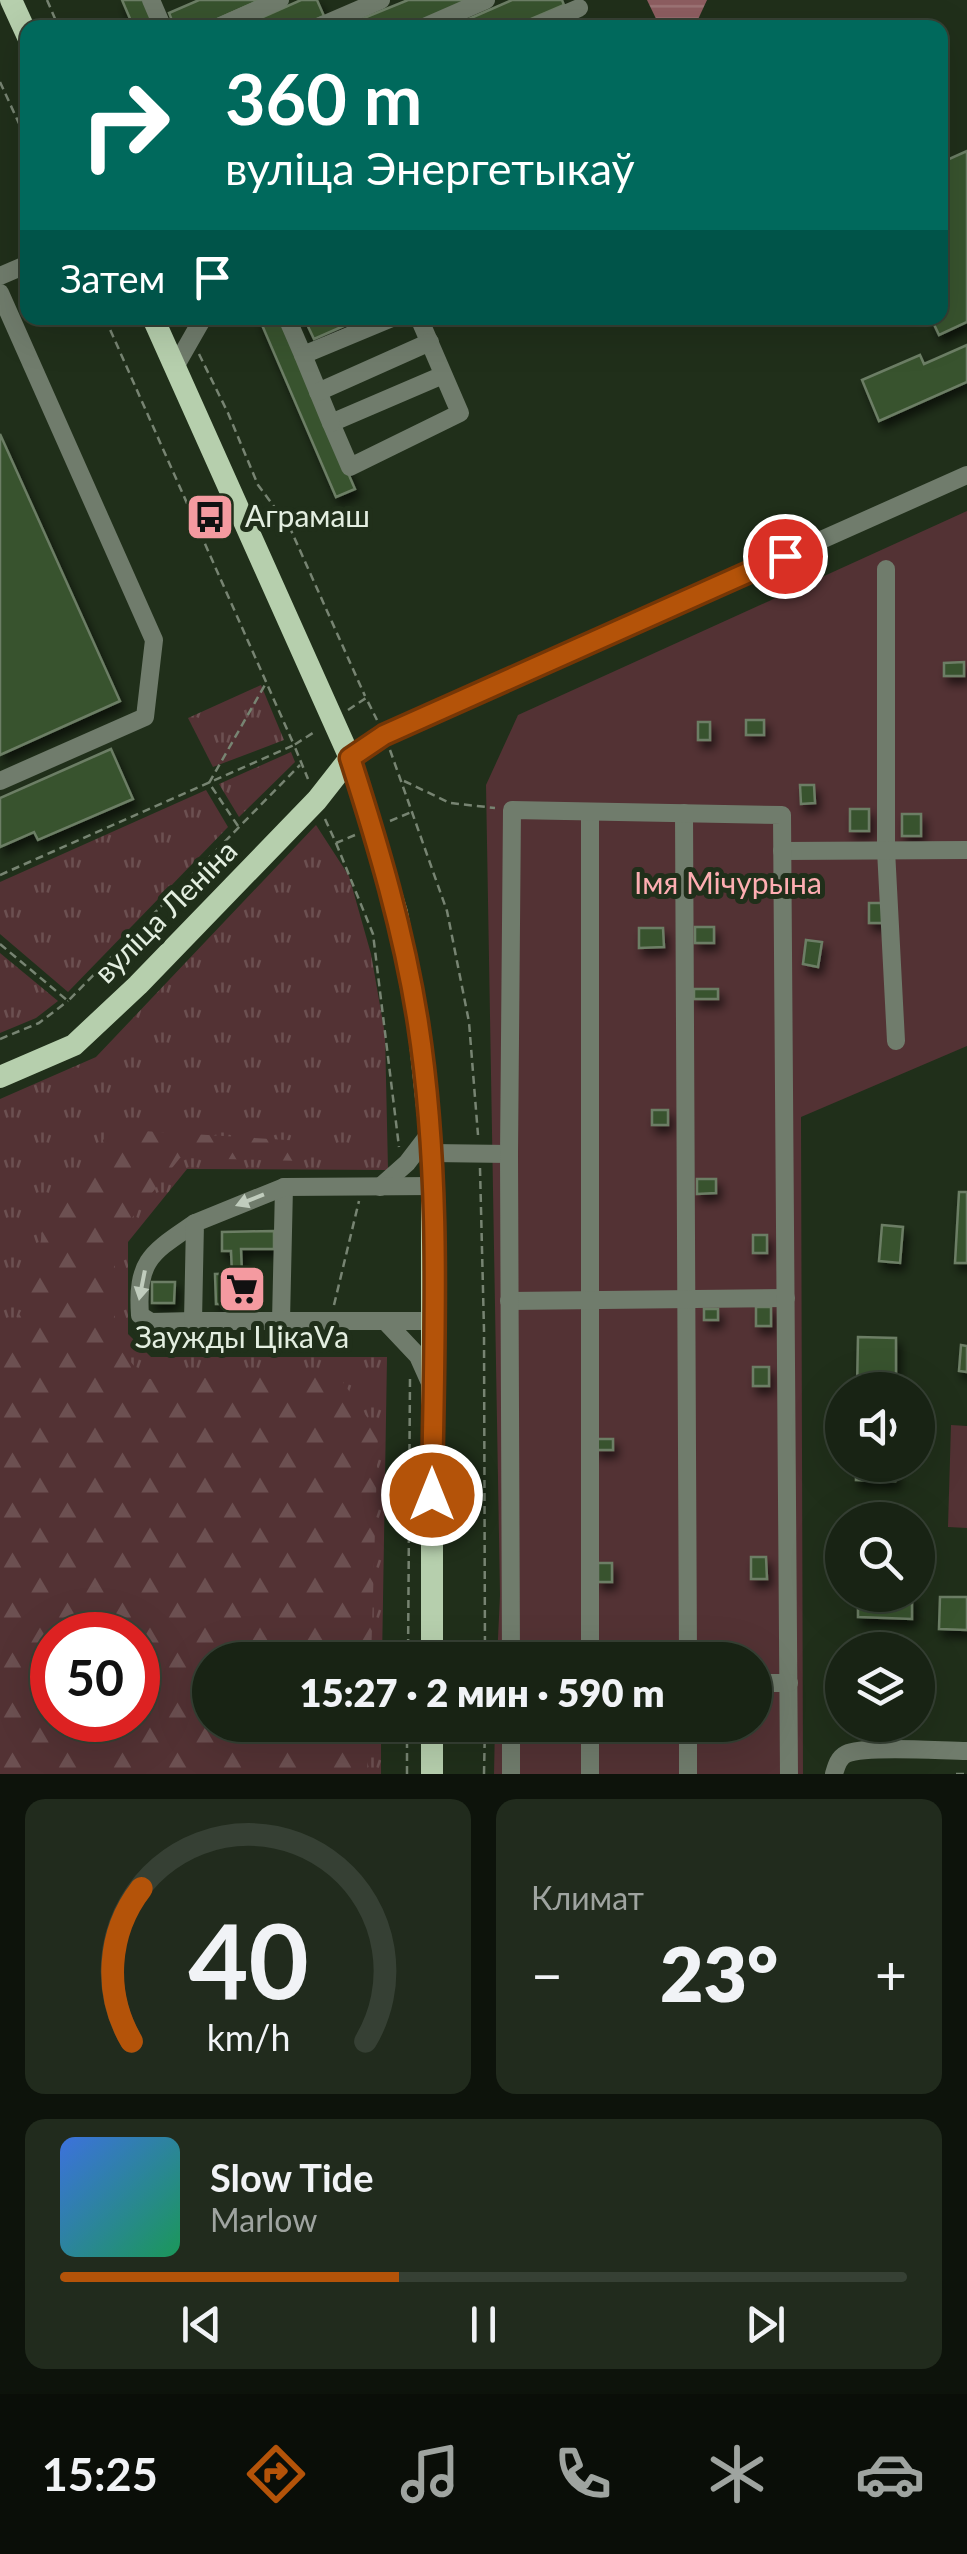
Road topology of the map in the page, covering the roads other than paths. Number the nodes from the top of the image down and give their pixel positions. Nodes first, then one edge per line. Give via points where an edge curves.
1 (172, 0) edge
2 (280, 0) edge
3 (381, 0) edge
4 (486, 0) edge
5 (153, 4) edge
6 (577, 4) edge
7 (234, 20) edge
8 (344, 20) edge
9 (440, 20) edge
10 (547, 20) edge
11 (0, 293) edge
12 (156, 325) edge
13 (199, 325) edge
14 (290, 325) edge
15 (375, 325) edge
16 (422, 325) edge
17 (430, 342) junction
18 (303, 355) junction
19 (175, 367) junction
20 (444, 375) junction
21 (318, 392) junction
22 (332, 424) junction
23 (967, 476) edge
24 (886, 569) dead end
25 (350, 758) junction
26 (0, 781) edge
27 (590, 812) junction
28 (684, 814) junction
29 (886, 850) junction
30 (967, 850) edge
31 (782, 851) junction
32 (896, 1041) dead end
33 (0, 1077) edge
34 (431, 1143) junction
35 (509, 1154) junction
36 (434, 1186) junction
37 (284, 1187) junction
38 (371, 1187) junction
39 (194, 1223) junction
40 (786, 1298) junction
41 (590, 1300) junction
42 (686, 1300) junction
43 (510, 1301) junction
44 (193, 1321) junction
45 (281, 1321) junction
46 (385, 1321) junction
47 (434, 1322) junction
48 (433, 1390) junction
49 (432, 1642) edge
50 (511, 1642) edge
51 (590, 1642) edge
52 (688, 1642) edge
53 (772, 1683) edge
54 (788, 1683) junction
55 (432, 1742) edge
56 (511, 1742) edge
57 (590, 1742) edge
58 (688, 1742) edge
59 (967, 1751) edge
60 (432, 1774) edge
61 (512, 1774) edge
62 (590, 1774) edge
63 (688, 1774) edge
64 (789, 1774) edge
65 (834, 1774) edge

1 - 5 street
2 - 7 street
3 - 8 street
4 - 9 street
6 - 10 street
11 - 26 street via 154,640 144,717
12 - 19 main road
13 - 19 street
14 - 18 street
15 - 18 street
16 - 17 street
17 - 20 street
17 - 21 street
18 - 21 street
19 - 25 main road
20 - 22 street
20 - 22 street via 460,413 350,467
21 - 22 street
23 - 25 street via 384,735
24 - 29 street
25 - 33 main road, вуліца Леніна via 318,800 74,1045
25 - 34 main road via 398,913
27 - 28 street
27 - 35 street via 512,810
27 - 41 street
28 - 31 street via 782,815
28 - 42 street
29 - 30 street
29 - 31 street
29 - 32 street
31 - 40 street
34 - 35 street
34 - 36 main road
34 - 38 street
35 - 43 street
36 - 38 street
36 - 47 main road
37 - 38 street
37 -> 39 street
37 - 45 street
39 - 44 street
39 -> 44 street via 150,1254 138,1288 140,1315 152,1322
40 - 42 street
40 - 54 street
41 - 42 street
41 - 43 street
41 - 51 street
42 - 52 street
43 - 50 street
44 - 45 street
45 - 46 street
46 - 47 street
46 - 48 street via 418,1356
47 - 48 main road
48 - 49 main road
53 - 54 street
54 - 64 street
55 - 60 main road
56 - 61 street
57 - 62 street
58 - 63 street
59 - 65 street via 846,1754

